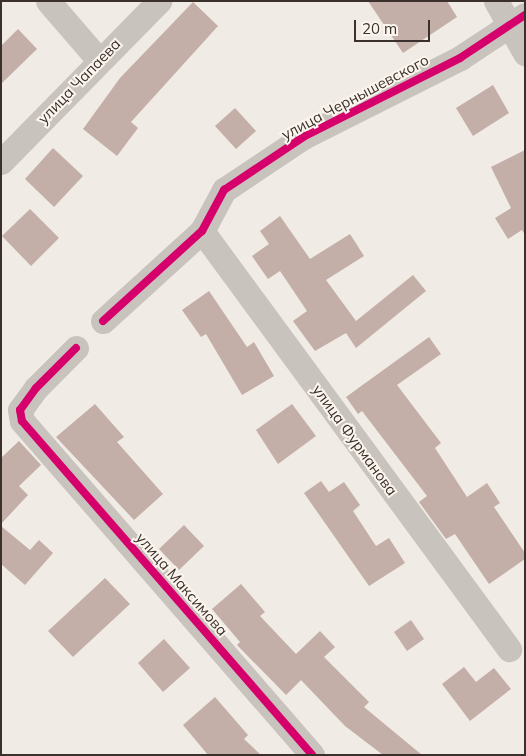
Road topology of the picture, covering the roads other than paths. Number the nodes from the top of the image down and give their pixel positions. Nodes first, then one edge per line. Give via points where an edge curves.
1 (48, 1) edge
2 (158, 1) edge
3 (496, 1) edge
4 (517, 21) edge
5 (525, 53) edge
6 (99, 60) junction
7 (1, 162) edge
8 (202, 231) junction
9 (103, 321) dead end
10 (76, 348) dead end
11 (509, 649) dead end
12 (312, 755) edge

1 - 6 street
2 - 6 street, улица Чапаева
3 - 4 street
4 - 5 street
4 - 8 street, улица Чернышевского via 460,58 305,136 224,190
6 - 7 street, улица Чапаева
8 - 9 street, улица Чернышевского
8 - 11 street, улица Фурманова
10 - 12 street, улица Максимова via 20,410 30,433

